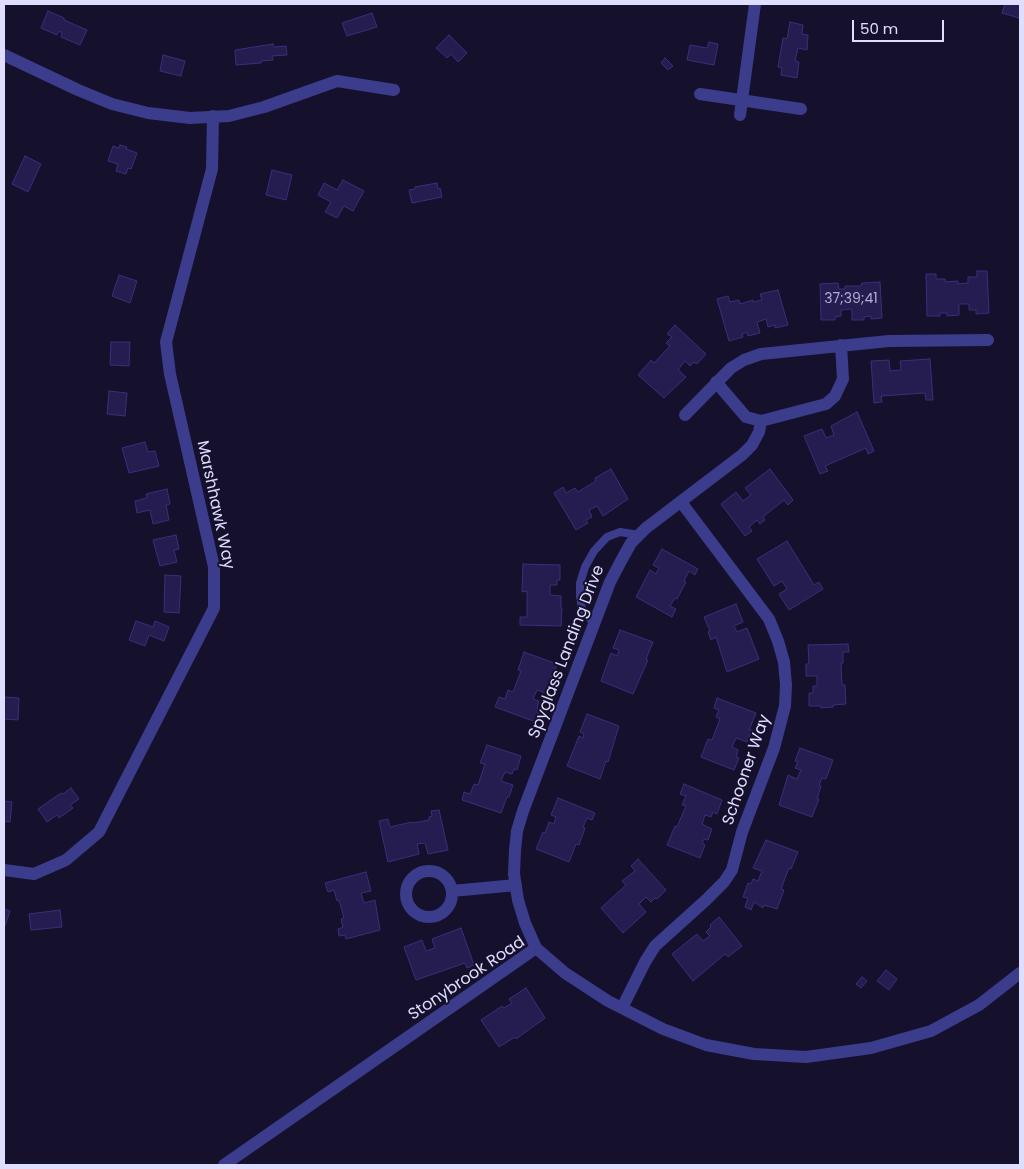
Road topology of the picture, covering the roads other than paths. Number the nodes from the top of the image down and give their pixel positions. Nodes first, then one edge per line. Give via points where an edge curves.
1 (755, 4) edge
2 (4, 55) edge
3 (394, 90) dead end
4 (700, 94) dead end
5 (742, 100) junction
6 (801, 109) dead end
7 (740, 115) dead end
8 (213, 116) junction
9 (988, 340) dead end
10 (841, 345) junction
11 (716, 382) junction
12 (685, 415) dead end
13 (760, 421) junction
14 (681, 502) junction
15 (639, 536) junction
16 (594, 623) junction
17 (4, 870) edge
18 (516, 885) junction
19 (452, 891) dead end
20 (536, 948) junction
21 (1020, 973) edge
22 (622, 1008) junction
23 (224, 1165) edge

1 - 5 street
2 - 8 street via 112,104 190,118
3 - 8 street via 337,81 264,107 230,116
4 - 5 street
5 - 6 street
5 - 7 street
8 - 17 street, Marshhawk Way via 212,169 166,342 170,374 214,567 214,608 99,832 66,860 34,874
9 - 10 street
10 - 11 street via 761,354 730,368
10 - 13 street via 843,379 835,396 826,404
11 - 12 street
11 - 13 street via 746,416
13 - 14 street, Spyglass Landing Drive via 752,445
14 - 15 street, Spyglass Landing Drive
14 - 22 street, Schooner Way via 769,618 784,662 785,706 732,870 706,900 655,946
15 - 16 street, Spyglass Landing Drive via 631,543 610,582
15 - 16 lane via 620,532 607,537 584,567 580,589 582,610
16 - 18 street, Spyglass Landing Drive via 519,824 515,850
18 - 19 street
18 - 20 street, Spyglass Landing Drive via 525,923
20 - 22 street, Stonybrook Road via 565,973
20 - 23 street, Stonybrook Road
21 - 22 street, Stonybrook Road via 979,1005 930,1031 871,1048 806,1057 754,1054 706,1045 663,1029

